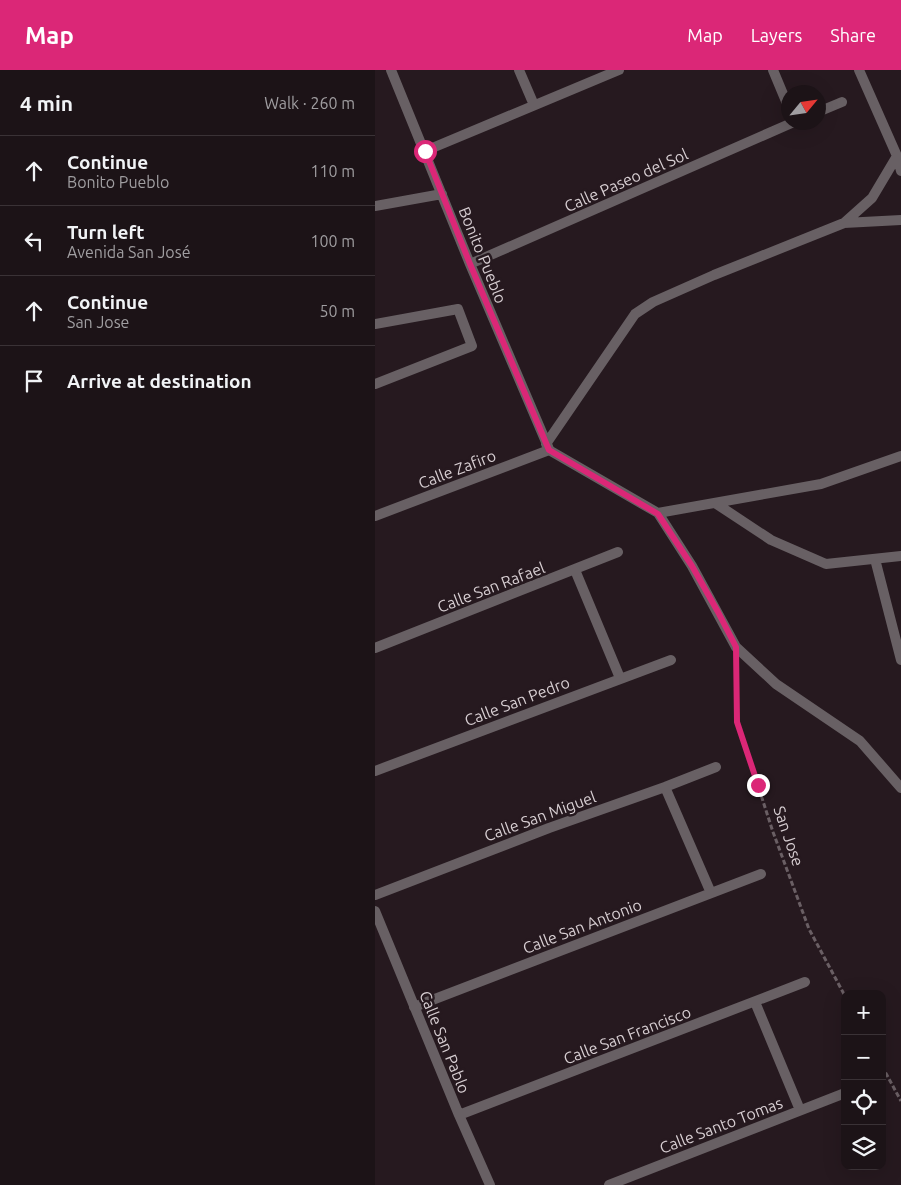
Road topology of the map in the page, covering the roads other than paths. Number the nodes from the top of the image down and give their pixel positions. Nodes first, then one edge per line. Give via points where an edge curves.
1 (391, 70) edge
2 (519, 70) edge
3 (619, 70) edge
4 (773, 70) edge
5 (859, 70) edge
6 (781, 88) edge
7 (842, 102) dead end
8 (534, 105) junction
9 (826, 109) edge
10 (781, 128) edge
11 (425, 151) junction
12 (899, 156) edge
13 (901, 171) edge
14 (442, 194) junction
15 (375, 206) edge
16 (901, 220) edge
17 (844, 224) junction
18 (470, 264) junction
19 (375, 324) edge
20 (375, 384) edge
21 (548, 447) junction
22 (896, 457) edge
23 (901, 467) edge
24 (715, 503) junction
25 (658, 514) junction
26 (375, 516) edge
27 (618, 552) dead end
28 (901, 556) edge
29 (875, 558) junction
30 (575, 570) junction
31 (375, 648) edge
32 (671, 660) dead end
33 (901, 660) edge
34 (620, 678) junction
35 (716, 767) dead end
36 (375, 770) edge
37 (665, 787) junction
38 (901, 788) edge
39 (761, 874) dead end
40 (711, 893) junction
41 (375, 895) edge
42 (375, 911) edge
43 (805, 982) dead end
44 (755, 1002) junction
45 (414, 1007) junction
46 (841, 1095) edge
47 (800, 1110) junction
48 (459, 1115) junction
49 (490, 1185) edge
50 (609, 1185) edge

1 - 11 street, Bonito Pueblo
2 - 8 street
3 - 8 street
4 - 6 street
5 - 12 street
7 - 9 street
8 - 11 street
10 - 18 street, Calle Paseo del Sol
11 - 14 street, Bonito Pueblo
12 - 13 street
12 - 17 street via 872,198
14 - 15 street
14 - 18 street, Bonito Pueblo
16 - 17 street
17 - 21 street via 714,275 653,302 635,314
18 - 21 street, Bonito Pueblo
19 - 20 street via 458,309 472,346
21 - 25 street
21 - 26 street, Calle Zafiro
22 - 23 street
22 - 24 street via 821,484
24 - 25 street
24 - 29 street via 771,540 826,564
25 - 38 street via 692,566 736,647 776,684 860,741
27 - 30 street, Calle San Rafael
28 - 29 street
29 - 33 street
30 - 31 street, Calle San Rafael
30 - 34 street
32 - 34 street, Calle San Pedro
34 - 36 street, Calle San Pedro
35 - 37 street, Calle San Miguel
37 - 40 street
37 - 41 street, Calle San Miguel
39 - 40 street, Calle San Antonio
40 - 45 street, Calle San Antonio
42 - 45 street, Calle San Pablo
43 - 44 street, Calle San Francisco
44 - 47 street
44 - 48 street, Calle San Francisco
45 - 48 street, Calle San Pablo
46 - 47 street, Calle Santo Tomas
47 - 50 street, Calle Santo Tomas
48 - 49 street, Calle San Pablo

